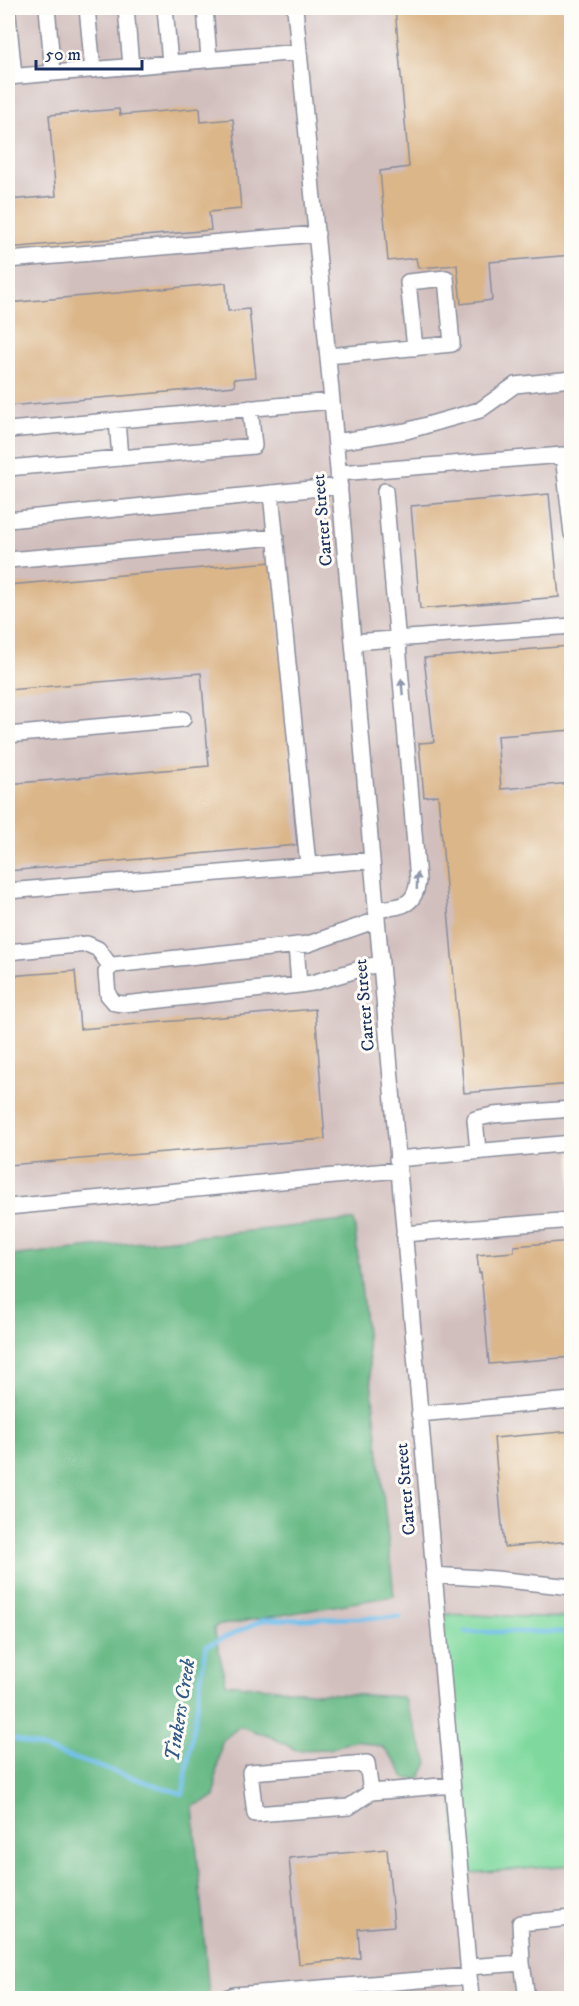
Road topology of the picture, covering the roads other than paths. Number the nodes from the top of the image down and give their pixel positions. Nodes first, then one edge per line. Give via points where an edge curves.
1 (47, 8) edge
2 (87, 8) edge
3 (126, 8) edge
4 (165, 8) edge
5 (205, 8) edge
6 (295, 8) edge
7 (8, 15) edge
8 (299, 51) junction
9 (209, 59) junction
10 (170, 63) junction
11 (131, 66) junction
12 (93, 70) junction
13 (53, 73) junction
14 (11, 77) edge
15 (317, 234) junction
16 (8, 260) edge
17 (415, 348) junction
18 (328, 356) junction
19 (572, 379) edge
20 (333, 401) junction
21 (250, 408) junction
22 (117, 420) junction
23 (8, 430) edge
24 (336, 442) junction
25 (120, 458) junction
26 (8, 468) edge
27 (339, 480) junction
28 (385, 491) dead end
29 (271, 493) junction
30 (8, 520) edge
31 (572, 534) edge
32 (276, 537) junction
33 (8, 560) edge
34 (572, 626) edge
35 (398, 638) junction
36 (353, 642) junction
37 (183, 719) dead end
38 (8, 735) edge
39 (372, 860) junction
40 (308, 865) junction
41 (8, 891) edge
42 (377, 915) junction
43 (296, 945) junction
44 (8, 952) edge
45 (381, 963) junction
46 (111, 967) junction
47 (299, 985) junction
48 (572, 1109) edge
49 (572, 1143) edge
50 (478, 1151) junction
51 (398, 1165) junction
52 (8, 1207) edge
53 (572, 1220) edge
54 (404, 1234) junction
55 (572, 1400) edge
56 (420, 1414) junction
57 (433, 1575) junction
58 (572, 1587) edge
59 (452, 1785) junction
60 (371, 1792) junction
61 (572, 1918) edge
62 (522, 1963) junction
63 (468, 1972) junction
64 (226, 1998) edge
65 (471, 1998) edge
66 (528, 1998) edge

1 - 13 street
2 - 12 street
3 - 11 street
4 - 10 street
5 - 9 street
6 - 8 street, Carter Street
7 - 14 street
8 - 9 street
8 - 15 street, Carter Street
9 - 10 street
10 - 11 street
11 - 12 street
12 - 13 street
13 - 14 street
15 - 16 street
15 - 18 street, Carter Street
17 - 17 street via 452,344 446,278 408,282
17 - 18 street
18 - 20 street, Carter Street
19 - 24 street via 514,385 480,410 406,431
20 - 21 street
20 - 24 street, Carter Street
21 - 22 street
21 - 25 street via 254,446
22 - 23 street
22 - 25 street
24 - 27 street, Carter Street
25 - 26 street
27 - 29 street
27 - 31 street via 563,456
27 - 36 street, Carter Street
28 - 35 street
29 - 30 street
29 - 32 street
32 - 33 street
32 - 40 street
34 - 35 street
35 - 36 street
42 -> 35 street via 411,902 418,880
36 - 39 street, Carter Street
37 - 38 street
39 - 40 street
39 - 42 street, Carter Street
40 - 41 street
42 - 43 street via 308,944
42 - 45 street, Carter Street
43 - 46 street
43 - 47 street
44 - 46 street via 87,944 98,949
45 - 47 street
45 - 51 street, Carter Street
46 - 47 street via 106,972 108,995 115,1003 124,1004
48 - 50 street via 475,1119
49 - 50 street
50 - 51 street
51 - 52 street
51 - 54 street, Carter Street
53 - 54 street
54 - 56 street, Carter Street
55 - 56 street
56 - 57 street, Carter Street
57 - 58 street
57 - 59 street, Carter Street
59 - 60 street
59 - 63 street, Carter Street
60 - 60 street via 367,1763 250,1772 255,1814 349,1807
61 - 62 street via 520,1923
62 - 63 street
62 - 66 street
63 - 64 street
63 - 65 street, Carter Street

